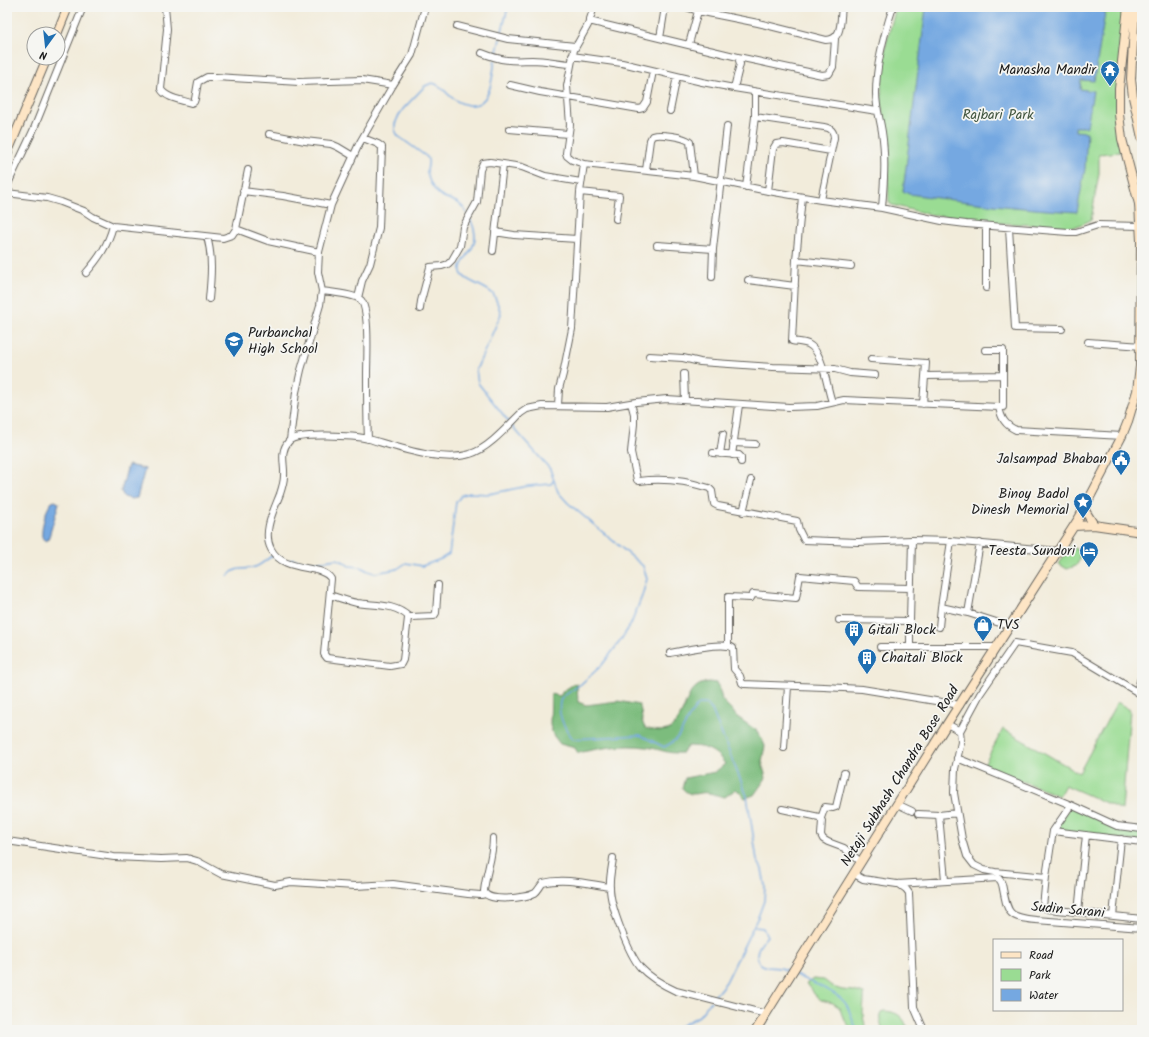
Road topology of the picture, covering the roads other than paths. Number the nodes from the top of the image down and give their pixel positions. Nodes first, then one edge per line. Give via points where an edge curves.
1 (68, 7) edge
2 (83, 7) edge
3 (165, 7) edge
4 (425, 7) edge
5 (594, 7) edge
6 (664, 7) edge
7 (686, 7) edge
8 (842, 7) edge
9 (893, 7) edge
10 (1128, 7) edge
11 (1134, 7) edge
12 (698, 11) junction
13 (589, 21) junction
14 (60, 26) edge
15 (457, 26) dead end
16 (660, 38) junction
17 (1132, 38) junction
18 (1142, 38) edge
19 (835, 39) junction
20 (689, 44) junction
21 (575, 46) junction
22 (482, 53) dead end
23 (572, 56) junction
24 (738, 56) junction
25 (570, 64) junction
26 (44, 66) edge
27 (653, 71) junction
28 (677, 76) junction
29 (393, 85) junction
30 (510, 85) dead end
31 (734, 88) junction
32 (756, 92) junction
33 (567, 96) junction
34 (670, 111) dead end
35 (877, 111) junction
36 (755, 117) junction
37 (727, 126) dead end
38 (509, 129) dead end
39 (269, 134) dead end
40 (568, 134) junction
41 (363, 138) junction
42 (1142, 138) edge
43 (831, 151) junction
44 (7, 154) edge
45 (353, 156) junction
46 (584, 164) junction
47 (503, 165) junction
48 (248, 170) dead end
49 (646, 170) junction
50 (694, 176) junction
51 (721, 181) junction
52 (581, 182) junction
53 (7, 186) edge
54 (746, 187) junction
55 (243, 191) junction
56 (768, 191) junction
57 (580, 192) junction
58 (7, 193) edge
59 (802, 197) junction
60 (821, 200) junction
61 (331, 205) junction
62 (882, 208) junction
63 (616, 219) dead end
64 (113, 226) junction
65 (986, 226) junction
66 (1140, 226) junction
67 (1009, 228) junction
68 (236, 229) junction
69 (495, 232) junction
70 (208, 237) junction
71 (577, 239) junction
72 (1142, 239) edge
73 (657, 245) dead end
74 (713, 249) junction
75 (493, 251) dead end
76 (319, 252) junction
77 (796, 260) junction
78 (1141, 261) edge
79 (851, 266) dead end
80 (86, 273) dead end
81 (712, 278) dead end
82 (748, 280) dead end
83 (1141, 281) edge
84 (795, 286) junction
85 (986, 288) dead end
86 (322, 291) junction
87 (358, 298) junction
88 (209, 299) dead end
89 (420, 309) dead end
90 (1062, 329) dead end
91 (1088, 342) dead end
92 (1141, 346) edge
93 (985, 350) dead end
94 (649, 356) dead end
95 (871, 359) dead end
96 (823, 368) junction
97 (684, 374) dead end
98 (875, 375) dead end
99 (1003, 375) junction
100 (925, 376) junction
101 (685, 400) junction
102 (832, 402) junction
103 (631, 403) junction
104 (923, 404) junction
105 (739, 405) junction
106 (558, 406) junction
107 (999, 407) junction
108 (734, 435) junction
109 (1122, 436) junction
110 (368, 439) junction
111 (290, 440) junction
112 (733, 443) junction
113 (755, 444) dead end
114 (732, 455) junction
115 (741, 462) dead end
116 (751, 480) dead end
117 (1084, 509) junction
118 (743, 512) junction
119 (1094, 525) junction
120 (1074, 526) junction
121 (1142, 532) edge
122 (912, 540) junction
123 (951, 541) junction
124 (980, 542) junction
125 (1058, 550) junction
126 (438, 586) dead end
127 (911, 588) junction
128 (330, 595) junction
129 (941, 607) junction
130 (968, 613) junction
131 (409, 617) junction
132 (839, 620) dead end
133 (910, 620) junction
134 (1009, 626) junction
135 (939, 627) dead end
136 (1002, 638) junction
137 (1015, 643) junction
138 (728, 645) junction
139 (880, 646) dead end
140 (910, 647) junction
141 (996, 647) junction
142 (670, 653) dead end
143 (1142, 674) edge
144 (788, 686) junction
145 (1139, 693) edge
146 (960, 705) junction
147 (948, 724) junction
148 (960, 731) junction
149 (784, 748) dead end
150 (957, 758) junction
151 (844, 773) dead end
152 (898, 804) junction
153 (1071, 805) junction
154 (782, 809) dead end
155 (957, 813) junction
156 (939, 815) junction
157 (821, 818) junction
158 (1142, 829) edge
159 (1053, 831) junction
160 (1086, 835) junction
161 (493, 838) dead end
162 (1121, 839) junction
163 (7, 841) edge
164 (1142, 842) edge
165 (613, 858) dead end
166 (861, 862) junction
167 (854, 874) junction
168 (1046, 877) junction
169 (945, 880) junction
170 (908, 883) junction
171 (897, 884) junction
172 (610, 887) junction
173 (909, 893) junction
174 (485, 894) junction
175 (1078, 912) junction
176 (1113, 916) junction
177 (1142, 919) edge
178 (1142, 928) edge
179 (766, 1014) junction
180 (759, 1029) edge
181 (924, 1030) edge

1 - 14 street
2 - 53 street via 33,132
3 - 29 street via 167,29 160,89 168,96 194,102 198,82 207,77 299,82 362,80
4 - 29 street via 412,56
5 - 13 street
6 - 16 street
7 - 12 street
8 - 19 street via 839,33
9 - 35 street via 878,68
10 - 66 street, Netaji Subhash Chandra Bose Road via 1119,114 1122,139 1139,204
11 - 17 street
12 - 19 street via 826,40
12 - 20 street
13 - 16 street
13 - 21 street
15 - 21 street via 499,38
16 - 20 street
17 - 18 street
17 - 42 street via 1131,79
19 - 24 street via 833,67 829,74 822,75
20 - 24 street
21 - 23 street
22 - 25 street via 494,58
23 - 25 street
23 - 27 street via 622,63
24 - 31 street via 740,64
25 - 33 street
26 - 44 street
27 - 28 street
27 - 33 street via 647,102 643,108
28 - 31 street
28 - 34 street
29 - 41 street
30 - 33 street
31 - 32 street
32 - 35 street
32 - 36 street
33 - 40 street via 570,121
35 - 62 street via 884,157
36 - 43 street via 831,129 834,134
36 - 54 street
37 - 51 street
38 - 40 street
39 - 45 street via 304,142 331,144
40 - 46 street via 567,156
41 - 45 street
41 - 87 street via 382,147 380,228
43 - 56 street via 776,144
43 - 60 street
45 - 61 street
46 - 49 street
46 - 52 street
47 - 52 street
47 - 69 street
47 - 89 street via 487,162 482,165 478,199 463,227 460,246 452,260 445,265 430,267
48 - 55 street
49 - 50 street
49 - 50 street via 651,138 657,134 687,140
50 - 51 street
51 - 54 street
51 - 74 street
52 - 57 street
54 - 56 street
55 - 61 street
55 - 68 street
56 - 59 street
57 - 63 street via 619,196
57 - 71 street
58 - 64 street via 61,202
59 - 60 street
59 - 77 street
60 - 62 street
61 - 76 street
62 - 65 street via 942,221
64 - 70 street
64 - 80 street via 107,245
65 - 67 street
65 - 85 street
66 - 67 street via 1098,225 1076,232
66 - 72 street, Netaji Subhash Chandra Bose Road
67 - 90 street via 1015,328
68 - 70 street via 227,237
68 - 76 street via 275,243
69 - 71 street
69 - 75 street
70 - 88 street via 212,276
71 - 106 street via 572,329 559,389
72 - 78 street, Netaji Subhash Chandra Bose Road
73 - 74 street
74 - 81 street
76 - 86 street via 318,272
77 - 79 street
77 - 84 street
78 - 83 street, Netaji Subhash Chandra Bose Road
82 - 84 street
83 - 92 street, Netaji Subhash Chandra Bose Road
84 - 96 street via 792,341 807,343 812,347 818,354
86 - 87 street
86 - 111 street via 320,308 296,392
87 - 110 street via 367,322
91 - 92 street
92 - 109 street, Netaji Subhash Chandra Bose Road via 1137,391
93 - 99 street via 1003,350
94 - 96 street via 781,368
95 - 100 street via 926,363
96 - 98 street
96 - 102 street
97 - 101 street
99 - 100 street
99 - 107 street via 1003,407
100 - 104 street
101 - 103 street
101 - 105 street
102 - 104 street
102 - 105 street via 817,406 789,407
103 - 106 street via 607,407
103 - 118 street via 634,424 631,452 637,480 657,479 705,486 712,491 714,504
104 - 107 street
105 - 108 street
106 - 110 street via 533,408 521,413 481,449 465,455 445,456 410,451
107 - 109 street via 1004,422 1016,430
108 - 112 street
108 - 114 street via 720,434 717,453
109 - 117 street, Netaji Subhash Chandra Bose Road
110 - 111 street via 312,436
111 - 128 street via 283,454 284,476 269,522 268,539 271,549 283,561 326,573 331,579
112 - 113 street
112 - 114 street
114 - 115 street via 739,455
116 - 118 street
117 - 119 street
117 - 120 street, Netaji Subhash Chandra Bose Road
118 - 122 street via 797,522 804,540
119 - 120 street
119 - 121 street
120 - 125 street, Netaji Subhash Chandra Bose Road
122 - 123 street
122 - 127 street
123 - 124 street
123 - 129 street
124 - 125 street
124 - 130 street
125 - 134 street, Netaji Subhash Chandra Bose Road
126 - 131 street via 434,616
127 - 133 street
127 - 138 street via 858,587 854,581 800,576 796,598 753,594 751,598 728,597
128 - 131 street via 357,602 390,606 401,610
128 - 131 street via 324,654 327,658 390,666 400,664 403,660
129 - 130 street
129 - 135 street
130 - 134 street
132 - 133 street
133 - 140 street
134 - 136 street, Netaji Subhash Chandra Bose Road
136 - 137 street
136 - 141 street, Netaji Subhash Chandra Bose Road
137 - 145 street via 1072,653
137 - 148 street via 980,694
138 - 142 street
138 - 144 street via 733,648 734,668 742,683
139 - 140 street
140 - 141 street
141 - 146 street, Netaji Subhash Chandra Bose Road
143 - 145 street
144 - 146 street via 862,689
144 - 149 street
146 - 147 street, Netaji Subhash Chandra Bose Road
147 - 148 street
147 - 152 street, Netaji Subhash Chandra Bose Road
148 - 150 street via 961,742
150 - 153 street
150 - 155 street via 954,793
151 - 157 street via 836,807 826,806
152 - 156 street via 915,813
152 - 166 street, Netaji Subhash Chandra Bose Road
153 - 158 street via 1120,827
153 - 159 street
154 - 157 street
155 - 156 street
155 - 168 street via 965,850 974,865 995,872
156 - 169 street
157 - 166 street via 822,839 844,848
159 - 160 street
159 - 168 street
160 - 162 street
160 - 175 street
161 - 174 street
162 - 164 street
162 - 176 street
163 - 174 street via 114,857 187,858 221,874 275,885 291,882 355,886 393,884
165 - 172 street
166 - 167 street, Netaji Subhash Chandra Bose Road
167 - 171 street via 863,879
167 - 179 street, Netaji Subhash Chandra Bose Road
168 - 175 street via 1044,907
169 - 170 street
169 - 178 street, Sudin Sarani via 998,878 1001,881 1006,908 1019,917
170 - 171 street
170 - 173 street
171 - 173 street
172 - 174 street via 559,881 545,882 535,892 514,898
172 - 179 street via 614,911 641,968 676,991
173 - 181 street via 914,1007
175 - 176 street
176 - 177 street
179 - 180 street, Netaji Subhash Chandra Bose Road

